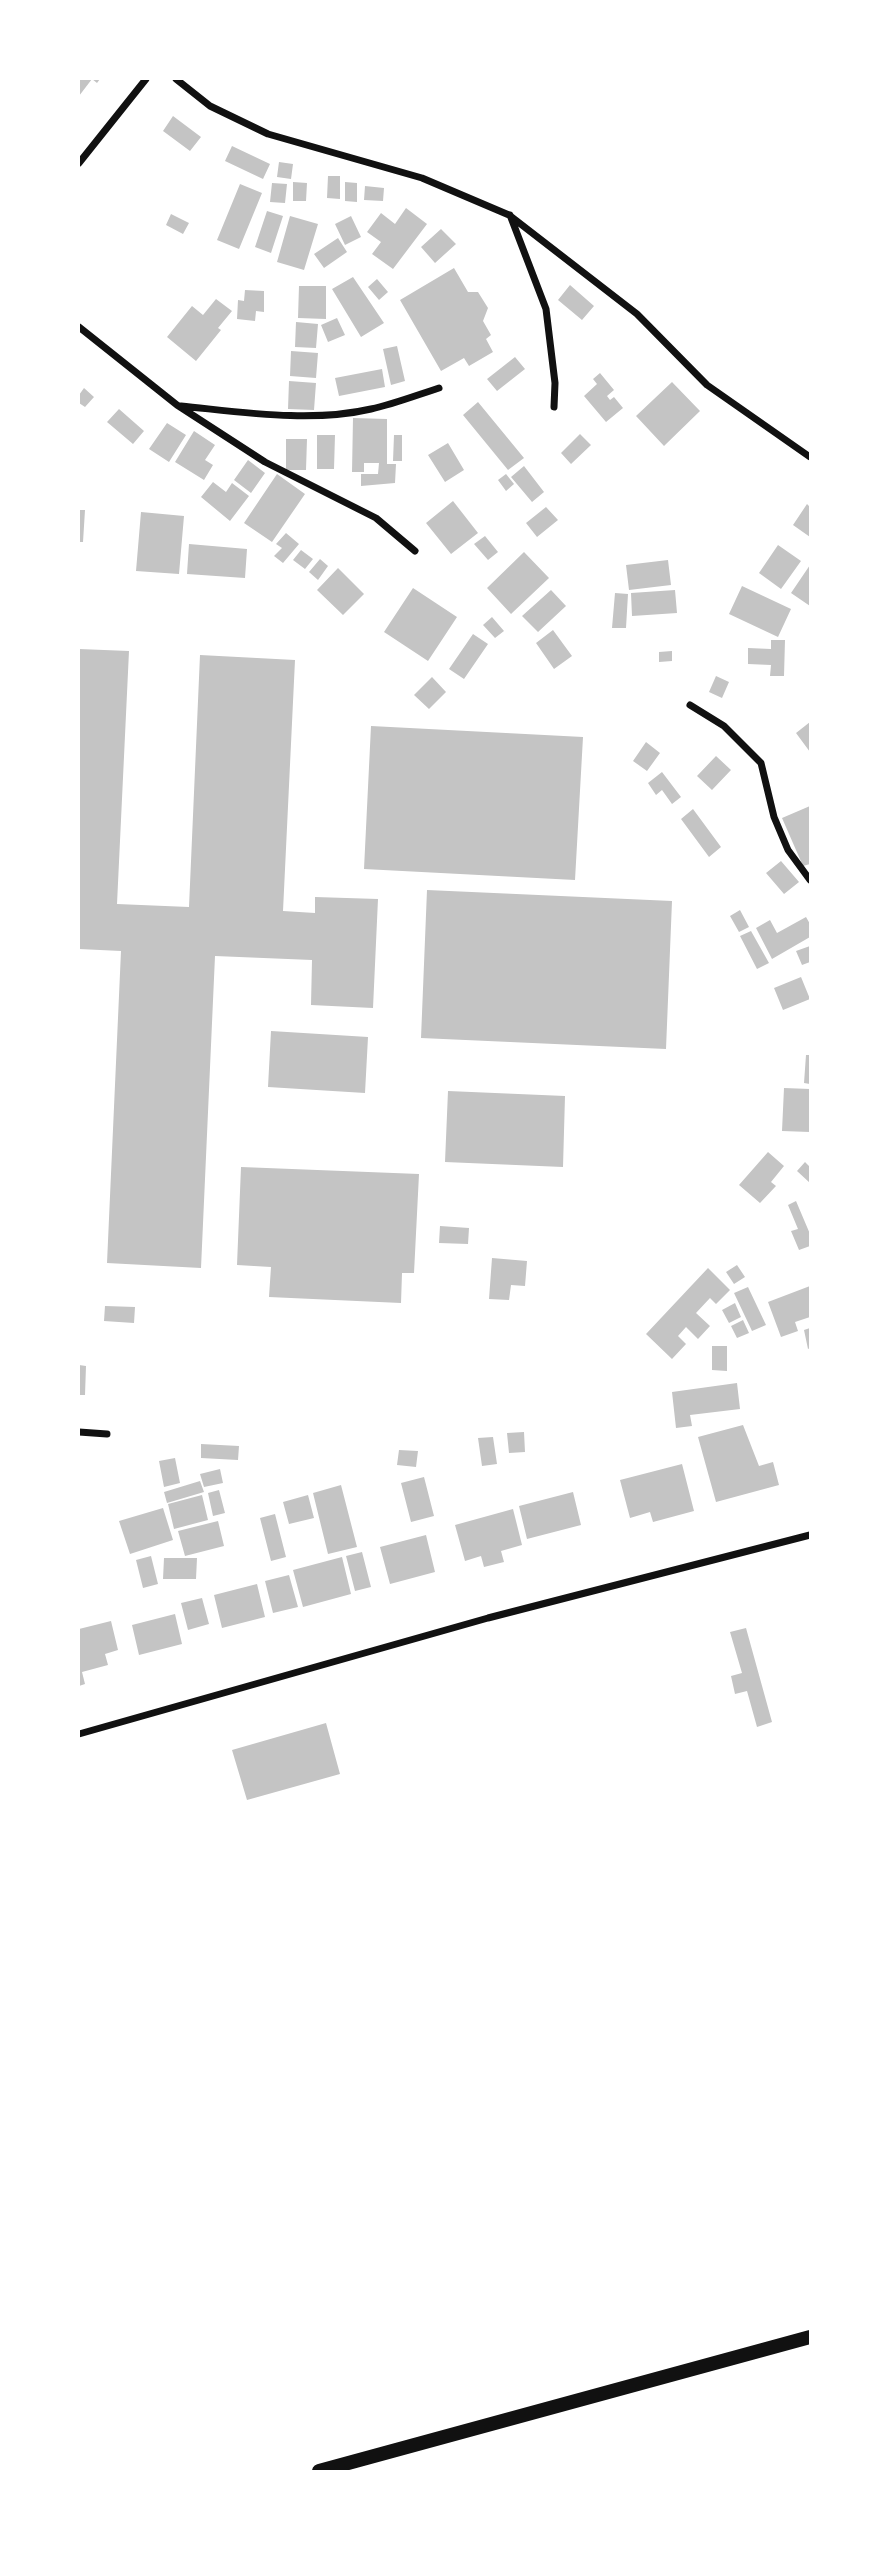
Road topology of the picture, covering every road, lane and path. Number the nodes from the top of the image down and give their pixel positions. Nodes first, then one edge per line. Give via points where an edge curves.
1 (146, 79) edge
2 (176, 79) edge
3 (79, 163) edge
4 (509, 215) junction
5 (79, 327) edge
6 (439, 388) dead end
7 (177, 405) junction
8 (554, 407) dead end
9 (810, 457) edge
10 (415, 551) dead end
11 (690, 705) dead end
12 (810, 880) edge
13 (79, 1432) edge
14 (107, 1434) dead end
15 (810, 1535) edge
16 (79, 1734) edge
17 (810, 2337) edge
18 (318, 2471) edge

1 - 3 street
2 - 4 street via 210,106 268,134 422,177
4 - 8 street via 546,309
4 - 9 street via 637,314 707,385
5 - 7 street
6 - 7 street via 370,410 328,414
7 - 10 street via 265,462 376,518
11 - 12 street via 724,726 761,763 788,850
13 - 14 street
15 - 16 street via 488,1618
17 - 18 main road

